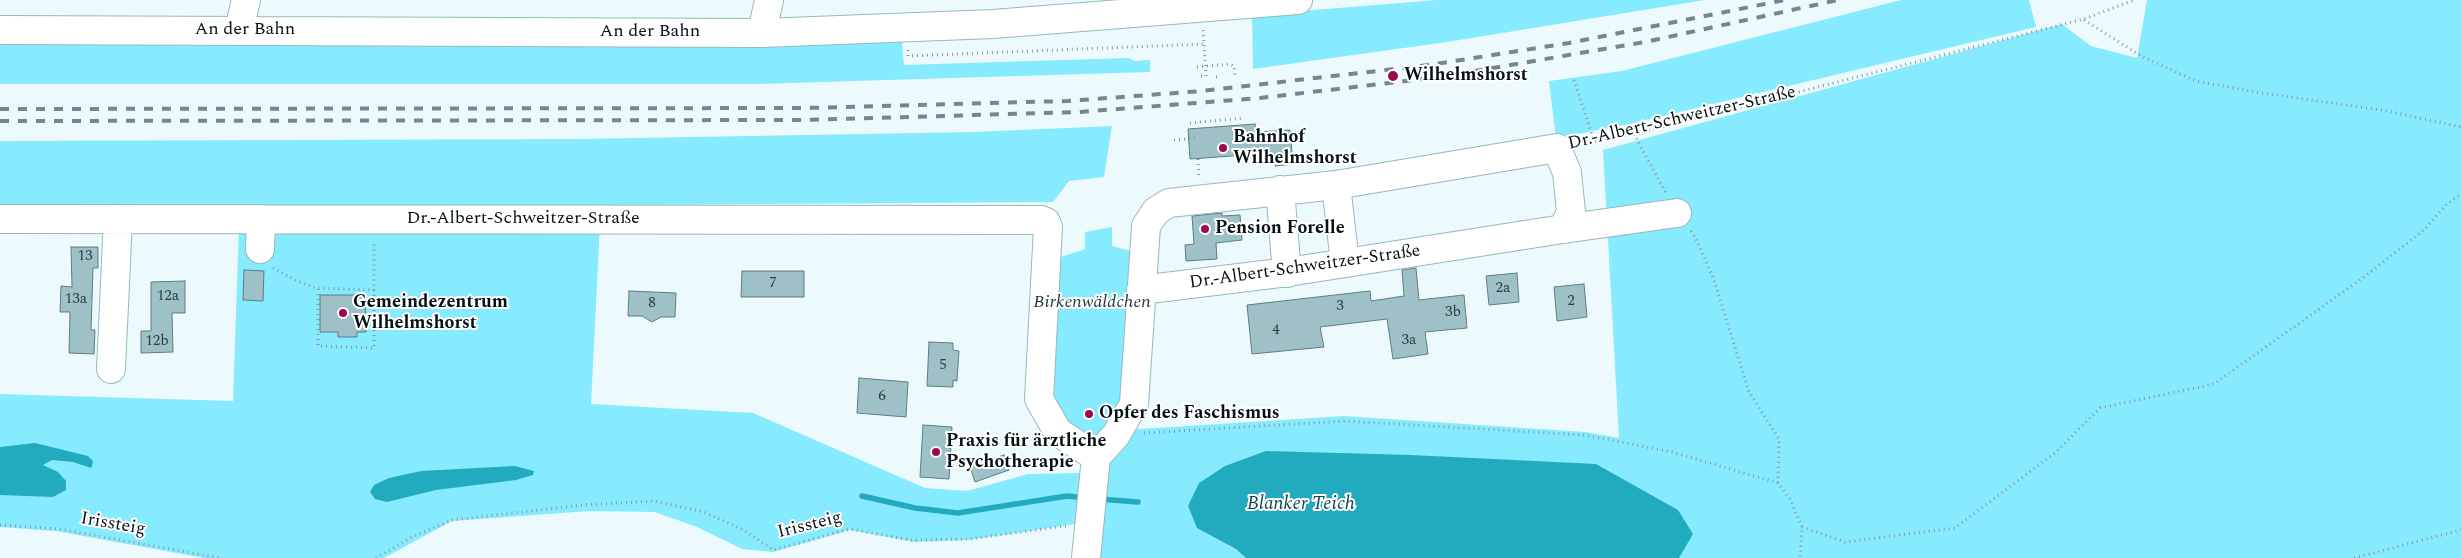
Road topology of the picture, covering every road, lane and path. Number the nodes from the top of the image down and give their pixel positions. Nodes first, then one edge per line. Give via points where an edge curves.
1 (246, 0) edge
2 (769, 0) edge
3 (1298, 0) edge
4 (2134, 0) edge
5 (2084, 19) junction
6 (906, 26) junction
7 (0, 30) edge
8 (239, 30) junction
9 (762, 33) junction
10 (1197, 67) dead end
11 (1205, 67) junction
12 (1201, 76) dead end
13 (1235, 76) dead end
14 (1216, 77) dead end
15 (1221, 77) dead end
16 (1574, 80) dead end
17 (1243, 118) dead end
18 (1190, 122) dead end
19 (2461, 128) edge
20 (1634, 134) junction
21 (1197, 138) dead end
22 (1174, 140) dead end
23 (1594, 141) junction
24 (1557, 148) junction
25 (1336, 185) junction
26 (1280, 190) junction
27 (2461, 194) edge
28 (1677, 213) junction
29 (0, 219) edge
30 (118, 219) junction
31 (261, 219) junction
32 (374, 219) junction
33 (1563, 229) junction
34 (260, 249) joint
35 (1345, 263) junction
36 (1287, 272) junction
37 (318, 289) junction
38 (374, 290) junction
39 (1141, 290) junction
40 (110, 369) dead end
41 (1116, 435) junction
42 (1095, 466) junction
43 (1778, 483) junction
44 (1089, 524) junction
45 (0, 525) edge
46 (1802, 527) junction
47 (2461, 530) edge
48 (220, 558) edge
49 (376, 558) edge
50 (1086, 558) edge
51 (1800, 558) edge
52 (2354, 558) edge

1 - 8 street
2 - 9 street
3 - 6 street, An der Bahn via 993,24
4 - 5 path, Dr.-Albert-Schweitzer-Straße
5 - 19 path via 2143,57 2196,81 2388,111
5 - 20 path, Dr.-Albert-Schweitzer-Straße
6 - 9 street, An der Bahn
6 - 11 path via 908,56 1204,44
7 - 8 street, An der Bahn
8 - 9 street, An der Bahn
10 - 11 path
11 - 12 path via 1206,76
11 - 13 path via 1230,64 1234,66
14 - 15 path
16 - 23 path
17 - 18 path
20 - 23 path, Dr.-Albert-Schweitzer-Straße
20 - 28 path
21 - 22 path
23 - 24 path, Dr.-Albert-Schweitzer-Straße
24 - 25 street, Dr.-Albert-Schweitzer-Straße
24 - 33 street via 1567,173 1571,212
25 - 26 street, Dr.-Albert-Schweitzer-Straße
25 - 35 street
26 - 36 street
26 - 39 street, Dr.-Albert-Schweitzer-Straße via 1169,203 1156,211 1146,226
27 - 46 path via 2424,229 2364,277 2214,384 2100,408 2056,452 1955,528 1845,542
28 - 33 street, Dr.-Albert-Schweitzer-Straße
28 - 43 path via 1696,239 1714,280 1749,392 1778,439
29 - 30 street, Dr.-Albert-Schweitzer-Straße
30 - 31 street, Dr.-Albert-Schweitzer-Straße
30 - 40 street
31 - 32 street, Dr.-Albert-Schweitzer-Straße
31 - 34 street
32 - 38 path
32 - 42 street, Dr.-Albert-Schweitzer-Straße via 1046,222 1039,399 1058,432
33 - 35 street, Dr.-Albert-Schweitzer-Straße
34 - 37 path via 264,258 283,274
35 - 36 street, Dr.-Albert-Schweitzer-Straße
36 - 39 street, Dr.-Albert-Schweitzer-Straße
37 - 38 path
37 - 38 path via 318,346 374,348
39 - 41 street via 1134,404
41 - 42 street
41 - 43 path via 1345,421 1584,435 1672,452
42 - 44 street
43 - 46 path via 1790,499
44 - 49 path, Irissteig via 969,538 911,540 850,529 773,550 744,530 704,512 653,501 583,505 452,520 412,537
44 - 50 street
45 - 48 path, Irissteig via 58,529
46 - 51 path
47 - 52 path

